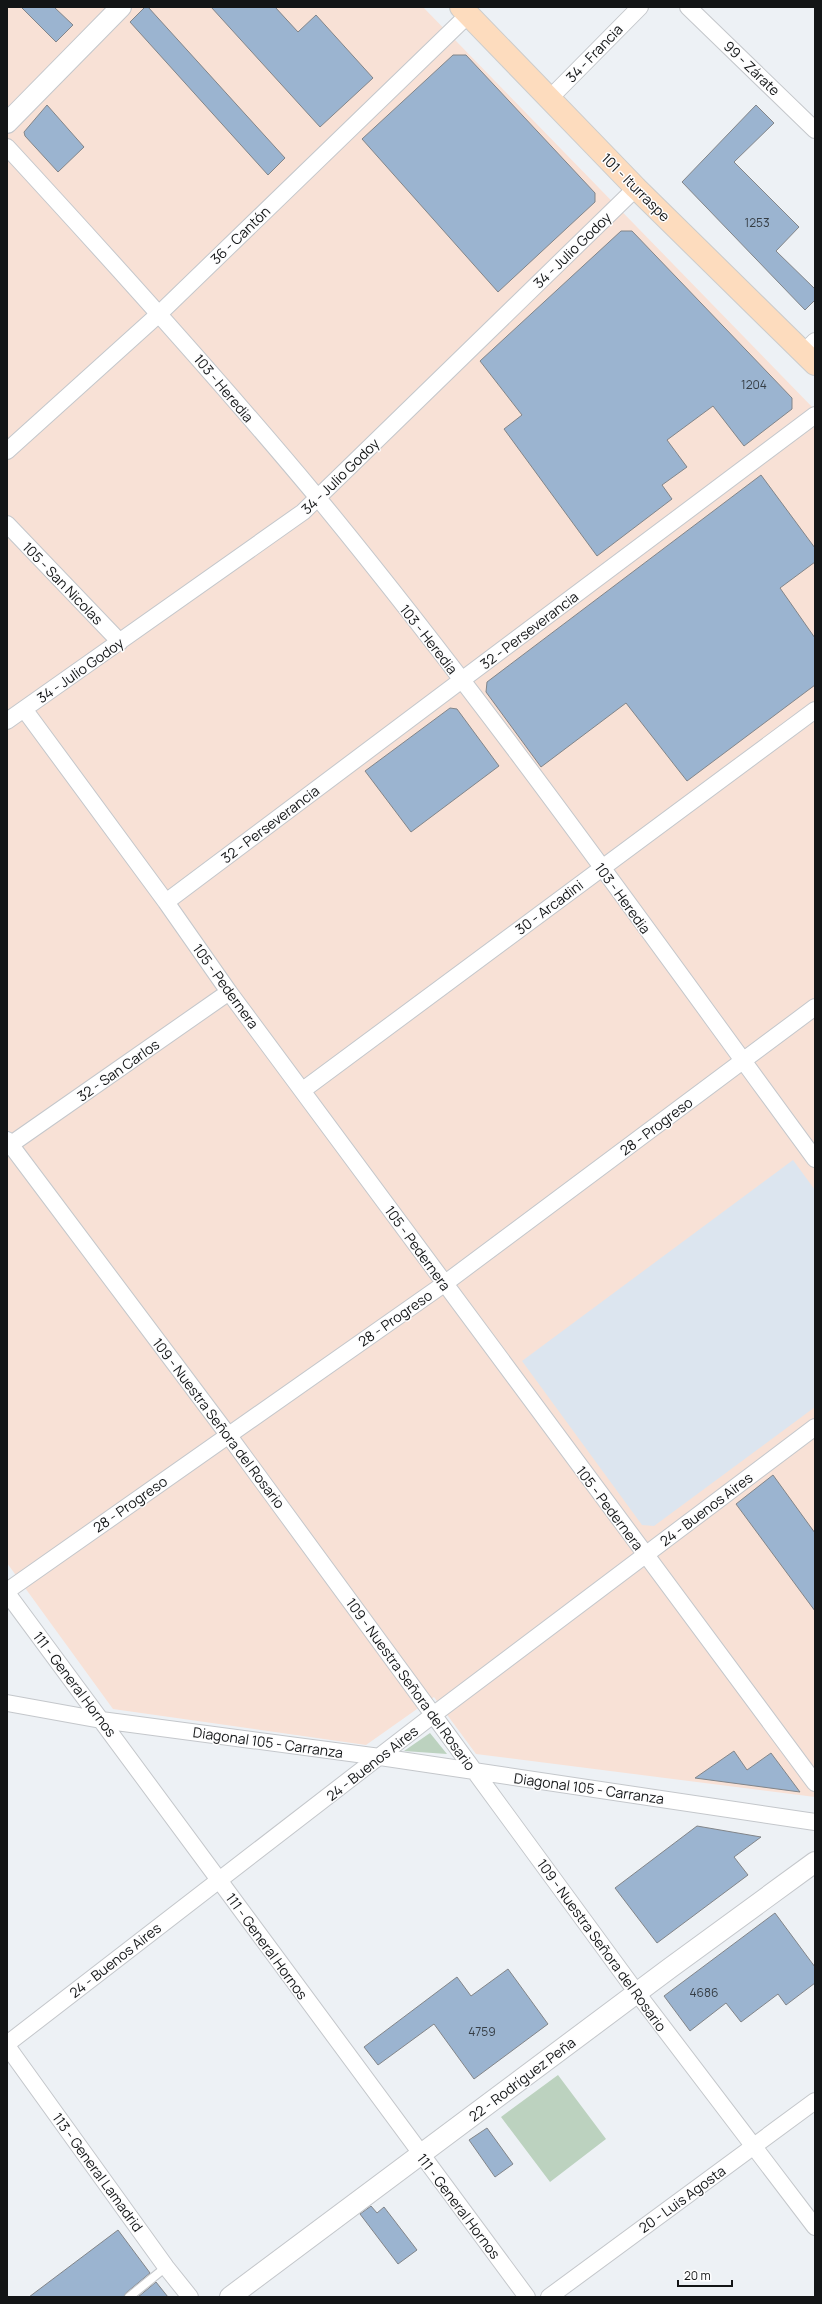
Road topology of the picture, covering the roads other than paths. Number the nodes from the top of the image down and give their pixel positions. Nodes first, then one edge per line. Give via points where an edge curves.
1 (121, 7) edge
2 (640, 7) edge
3 (688, 7) edge
4 (464, 11) edge
5 (549, 99) junction
6 (7, 123) edge
7 (815, 130) edge
8 (7, 147) edge
9 (636, 188) junction
10 (160, 313) junction
11 (811, 352) edge
12 (815, 415) edge
13 (7, 451) edge
14 (317, 498) junction
15 (7, 524) edge
16 (120, 642) junction
17 (462, 680) junction
18 (24, 709) junction
19 (815, 710) edge
20 (7, 721) edge
21 (601, 868) junction
22 (166, 902) junction
23 (229, 992) junction
24 (815, 1006) edge
25 (743, 1061) junction
26 (303, 1090) junction
27 (8, 1144) edge
28 (815, 1159) edge
29 (444, 1284) junction
30 (815, 1427) edge
31 (229, 1436) junction
32 (645, 1555) junction
33 (7, 1592) edge
34 (7, 1704) edge
35 (433, 1715) junction
36 (101, 1720) junction
37 (380, 1757) junction
38 (475, 1772) junction
39 (815, 1784) edge
40 (815, 1822) edge
41 (815, 1862) edge
42 (218, 1880) junction
43 (637, 1993) junction
44 (7, 2045) edge
45 (815, 2101) edge
46 (754, 2146) junction
47 (421, 2154) junction
48 (815, 2227) edge
49 (166, 2267) junction
50 (129, 2297) edge
51 (190, 2297) edge
52 (230, 2297) edge
53 (528, 2297) edge
54 (549, 2297) edge

1 - 6 street
2 - 5 street, 34 - Francia
3 - 7 street, 99 - Zárate
4 - 5 main road, 101 - Iturraspe
4 - 10 street, 36 - Cantón
5 - 9 main road, 101 - Iturraspe
8 - 10 street, 103 - Heredia
9 - 11 main road, 101 - Iturraspe
9 - 14 street, 34 - Julio Godoy
10 - 13 street, 36 - Cantón
10 - 14 street, 103 - Heredia
12 - 17 street, 32 - Perseverancia
14 - 16 street, 34 - Julio Godoy via 303,512
14 - 17 street, 103 - Heredia
15 - 16 street, 105 - San Nicolas
16 - 18 street, 34 - Julio Godoy
17 - 21 street, 103 - Heredia
17 - 22 street, 32 - Perseverancia
18 - 20 street, 34 - Julio Godoy
18 - 22 street, 105 - Pedernera
19 - 21 street, 30 - Arcadini
21 - 25 street, 103 - Heredia
21 - 26 street, 30 - Arcadini
22 - 23 street, 105 - Pedernera
23 - 26 street, 105 - Pedernera
23 - 27 street, 32 - San Carlos
24 - 25 street, 28 - Progreso
25 - 28 street, 103 - Heredia
25 - 29 street, 28 - Progreso
26 - 29 street, 105 - Pedernera
27 - 31 street, 109 - Nuestra Señora del Rosario
29 - 31 street, 28 - Progreso
29 - 32 street, 105 - Pedernera
30 - 32 street, 24 - Buenos Aires
31 - 33 street, 28 - Progreso
31 - 35 street, 109 - Nuestra Señora del Rosario
32 - 35 street, 24 - Buenos Aires
32 - 39 street, 105 - Pedernera
33 - 36 street, 111 - General Hornos
34 - 36 street, Diagonal 105 - Carranza
35 - 37 street, 24 - Buenos Aires
35 - 38 street, 109 - Nuestra Señora del Rosario
36 - 37 street, Diagonal 105 - Carranza
36 - 42 street, 111 - General Hornos
37 - 38 street, Diagonal 105 - Carranza
37 - 42 street, 24 - Buenos Aires
38 - 40 street, Diagonal 105 - Carranza
38 - 43 street, 109 - Nuestra Señora del Rosario
41 - 43 street, 22 - Rodríguez Peña
42 - 44 street, 24 - Buenos Aires
42 - 47 street, 111 - General Hornos
43 - 46 street, 109 - Nuestra Señora del Rosario
43 - 47 street, 22 - Rodríguez Peña
44 - 49 street, 113 - General Lamadrid
45 - 46 street, 20 - Luis Agosta
46 - 48 street, 109 - Nuestra Señora del Rosario
46 - 54 street, 20 - Luis Agosta
47 - 52 street, 22 - Rodríguez Peña
47 - 53 street, 111 - General Hornos
49 - 50 lane
49 - 51 street, 113 - General Lamadrid

